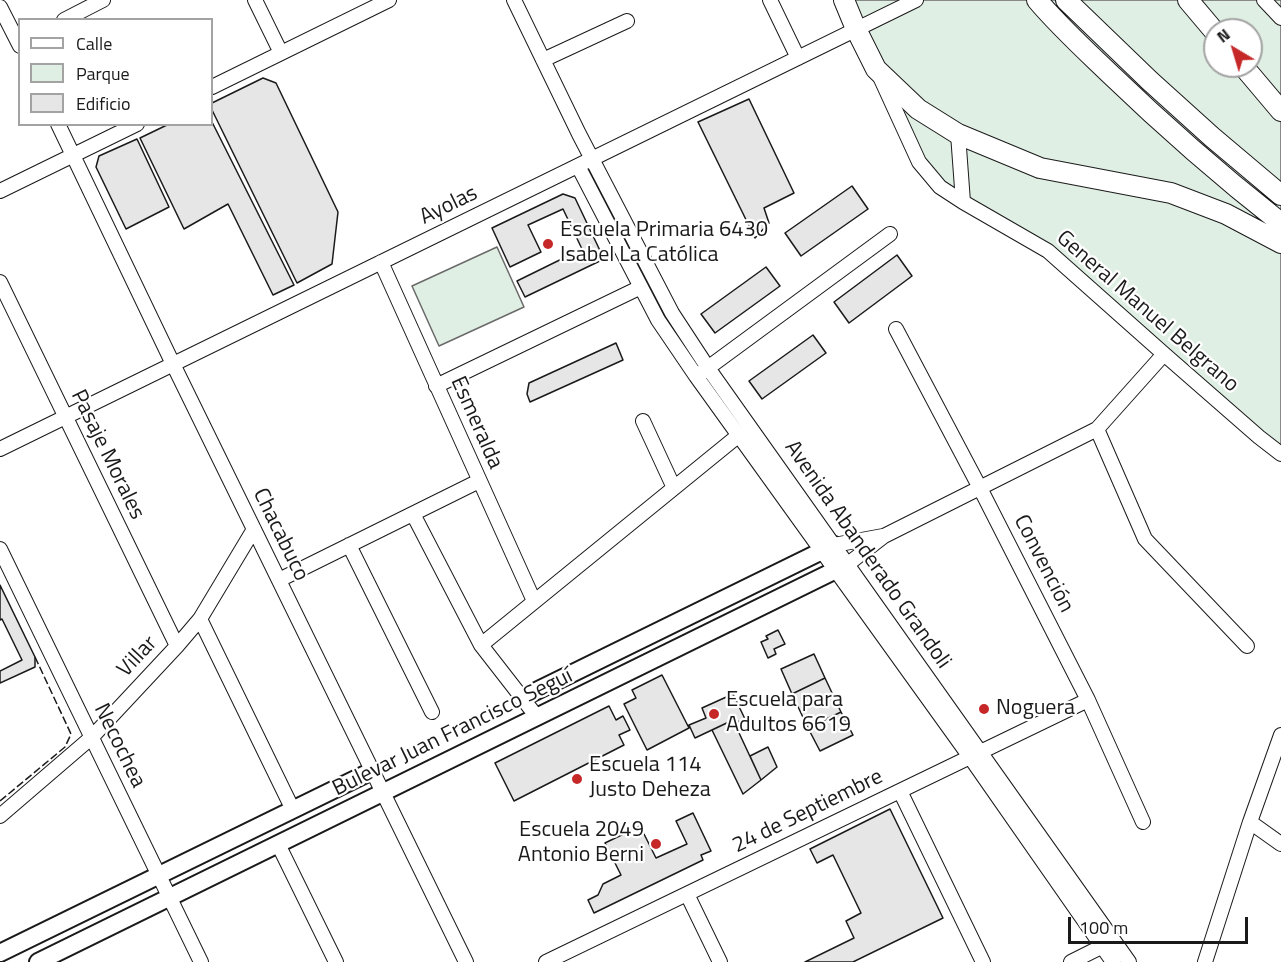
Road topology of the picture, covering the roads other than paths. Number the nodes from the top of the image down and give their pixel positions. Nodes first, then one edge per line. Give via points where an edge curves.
1 (103, 0) edge
2 (255, 0) edge
3 (389, 0) edge
4 (514, 0) edge
5 (770, 0) edge
6 (844, 0) edge
7 (916, 0) edge
8 (1036, 0) edge
9 (1188, 0) edge
10 (1264, 0) edge
11 (1069, 3) edge
12 (0, 7) edge
13 (68, 18) edge
14 (1203, 18) edge
15 (1281, 18) edge
16 (627, 21) dead end
17 (856, 29) junction
18 (18, 42) edge
19 (281, 52) junction
20 (798, 58) junction
21 (543, 60) junction
22 (876, 69) junction
23 (1253, 78) edge
24 (213, 86) edge
25 (1281, 111) edge
26 (59, 126) edge
27 (132, 126) edge
28 (958, 134) junction
29 (74, 156) junction
30 (591, 159) junction
31 (578, 166) junction
32 (0, 191) edge
33 (1281, 195) edge
34 (963, 202) junction
35 (1281, 223) edge
36 (890, 234) dead end
37 (1281, 243) edge
38 (381, 262) junction
39 (0, 282) edge
40 (641, 287) junction
41 (896, 329) dead end
42 (1164, 354) junction
43 (173, 364) junction
44 (702, 372) junction
45 (436, 386) junction
46 (65, 418) junction
47 (643, 421) dead end
48 (1097, 429) junction
49 (739, 435) junction
50 (0, 449) edge
51 (1281, 454) edge
52 (479, 481) junction
53 (674, 488) junction
54 (980, 488) junction
55 (413, 514) junction
56 (254, 529) junction
57 (884, 536) junction
58 (349, 545) junction
59 (828, 548) junction
60 (0, 549) edge
61 (842, 567) junction
62 (279, 580) junction
63 (534, 602) junction
64 (200, 618) junction
65 (481, 645) junction
66 (177, 646) junction
67 (1247, 646) dead end
68 (522, 698) junction
69 (1088, 700) junction
70 (432, 712) dead end
71 (537, 717) junction
72 (1281, 735) edge
73 (92, 737) junction
74 (975, 754) junction
75 (372, 771) junction
76 (900, 791) junction
77 (383, 793) junction
78 (293, 810) junction
79 (0, 816) edge
80 (1143, 822) dead end
81 (1250, 822) junction
82 (278, 844) junction
83 (1281, 844) edge
84 (159, 875) junction
85 (687, 894) junction
86 (170, 897) junction
87 (1109, 944) junction
88 (0, 952) edge
89 (38, 962) edge
90 (201, 962) edge
91 (336, 962) edge
92 (466, 962) edge
93 (546, 962) edge
94 (720, 962) edge
95 (983, 962) edge
96 (1071, 962) edge
97 (1113, 962) edge
98 (1129, 962) edge
99 (1205, 962) edge

1 - 13 street
2 - 19 street
3 - 19 street
4 - 21 street, Avenida Abanderado Grandoli
5 - 20 street
6 - 17 highway
7 - 17 street, Ayolas
8 - 35 highway via 1130,94
9 - 14 highway
10 - 15 street
11 - 33 highway via 1204,130
12 - 18 street
16 - 21 street
17 - 20 street, Ayolas
17 - 22 highway
19 - 24 street
20 - 30 street, Ayolas
21 - 30 street, Avenida Abanderado Grandoli
22 - 28 highway via 918,109
22 - 34 street, General Manuel Belgrano via 919,162 940,187
23 - 25 highway
26 - 29 street, Chacabuco
27 - 29 street
28 - 34 street
28 - 37 highway via 1040,168 1172,193 1226,214
29 - 32 street
29 - 43 street, Chacabuco
30 - 31 street, Ayolas
30 - 44 street, Avenida Abanderado Grandoli
31 - 38 street, Ayolas
31 - 40 street, Avenida Abanderado Grandoli
34 - 42 street, General Manuel Belgrano via 1048,250
36 - 44 street
38 - 43 street, Ayolas
38 - 45 street, Esmeralda
39 - 46 street, Pasaje Morales
40 - 44 street, Avenida Abanderado Grandoli via 658,320
40 - 45 street
41 - 54 street, Convención
42 - 48 street, Bulevar Juan Francisco Seguí
42 - 51 street, General Manuel Belgrano
43 - 46 street, Ayolas
43 - 56 street, Chacabuco
44 - 49 street, Avenida Abanderado Grandoli
44 - 59 street, Avenida Abanderado Grandoli
45 - 52 street, Esmeralda
46 - 50 street, Ayolas
46 - 66 street, Pasaje Morales
47 - 53 street
48 - 54 street, Bulevar Juan Francisco Seguí
48 - 67 street via 1145,539
49 - 53 street
49 - 59 street, Avenida Abanderado Grandoli
52 - 55 street
52 - 63 street, Esmeralda
53 - 63 street
54 - 57 street, Bulevar Juan Francisco Seguí
54 - 69 street, Convención
55 - 58 street
55 - 65 street
56 - 62 street, Chacabuco
56 - 64 street, Villar
57 - 59 street, Bulevar Juan Francisco Seguí
57 - 61 street, Bulevar Juan Francisco Seguí
58 - 62 street
58 - 70 street
59 - 61 street, Avenida Abanderado Grandoli
59 - 68 main road, Bulevar Juan Francisco Seguí
60 - 73 street, Necochea
61 - 71 main road, Bulevar Juan Francisco Seguí
61 - 74 street, Avenida Abanderado Grandoli
62 - 75 street, Chacabuco
63 - 65 street
64 - 66 street, Villar
64 - 78 street
65 - 68 street
66 - 73 street, Villar
68 - 71 street
69 - 74 street, 24 de Septiembre
69 - 80 street, Convención
71 - 77 main road, Bulevar Juan Francisco Seguí
72 - 81 street
73 - 79 street, Villar
73 - 84 street, Necochea
74 - 76 street, 24 de Septiembre
74 - 87 street, Avenida Abanderado Grandoli
75 - 77 street, Chacabuco
75 - 78 main road, Bulevar Juan Francisco Seguí
76 - 85 street, 24 de Septiembre
76 - 95 street
77 - 82 main road, Bulevar Juan Francisco Seguí
77 - 92 street, Chacabuco
78 - 84 main road, Bulevar Juan Francisco Seguí
81 - 83 street
81 - 99 street
82 - 86 main road, Bulevar Juan Francisco Seguí
82 - 91 street
84 - 86 street, Necochea
84 - 88 main road, Bulevar Juan Francisco Seguí
85 - 93 street, 24 de Septiembre
85 - 94 street
86 - 89 main road, Bulevar Juan Francisco Seguí
86 - 90 street, Necochea
87 - 96 street
87 - 97 street, Avenida Abanderado Grandoli
87 - 98 street, Avenida Abanderado Grandoli

